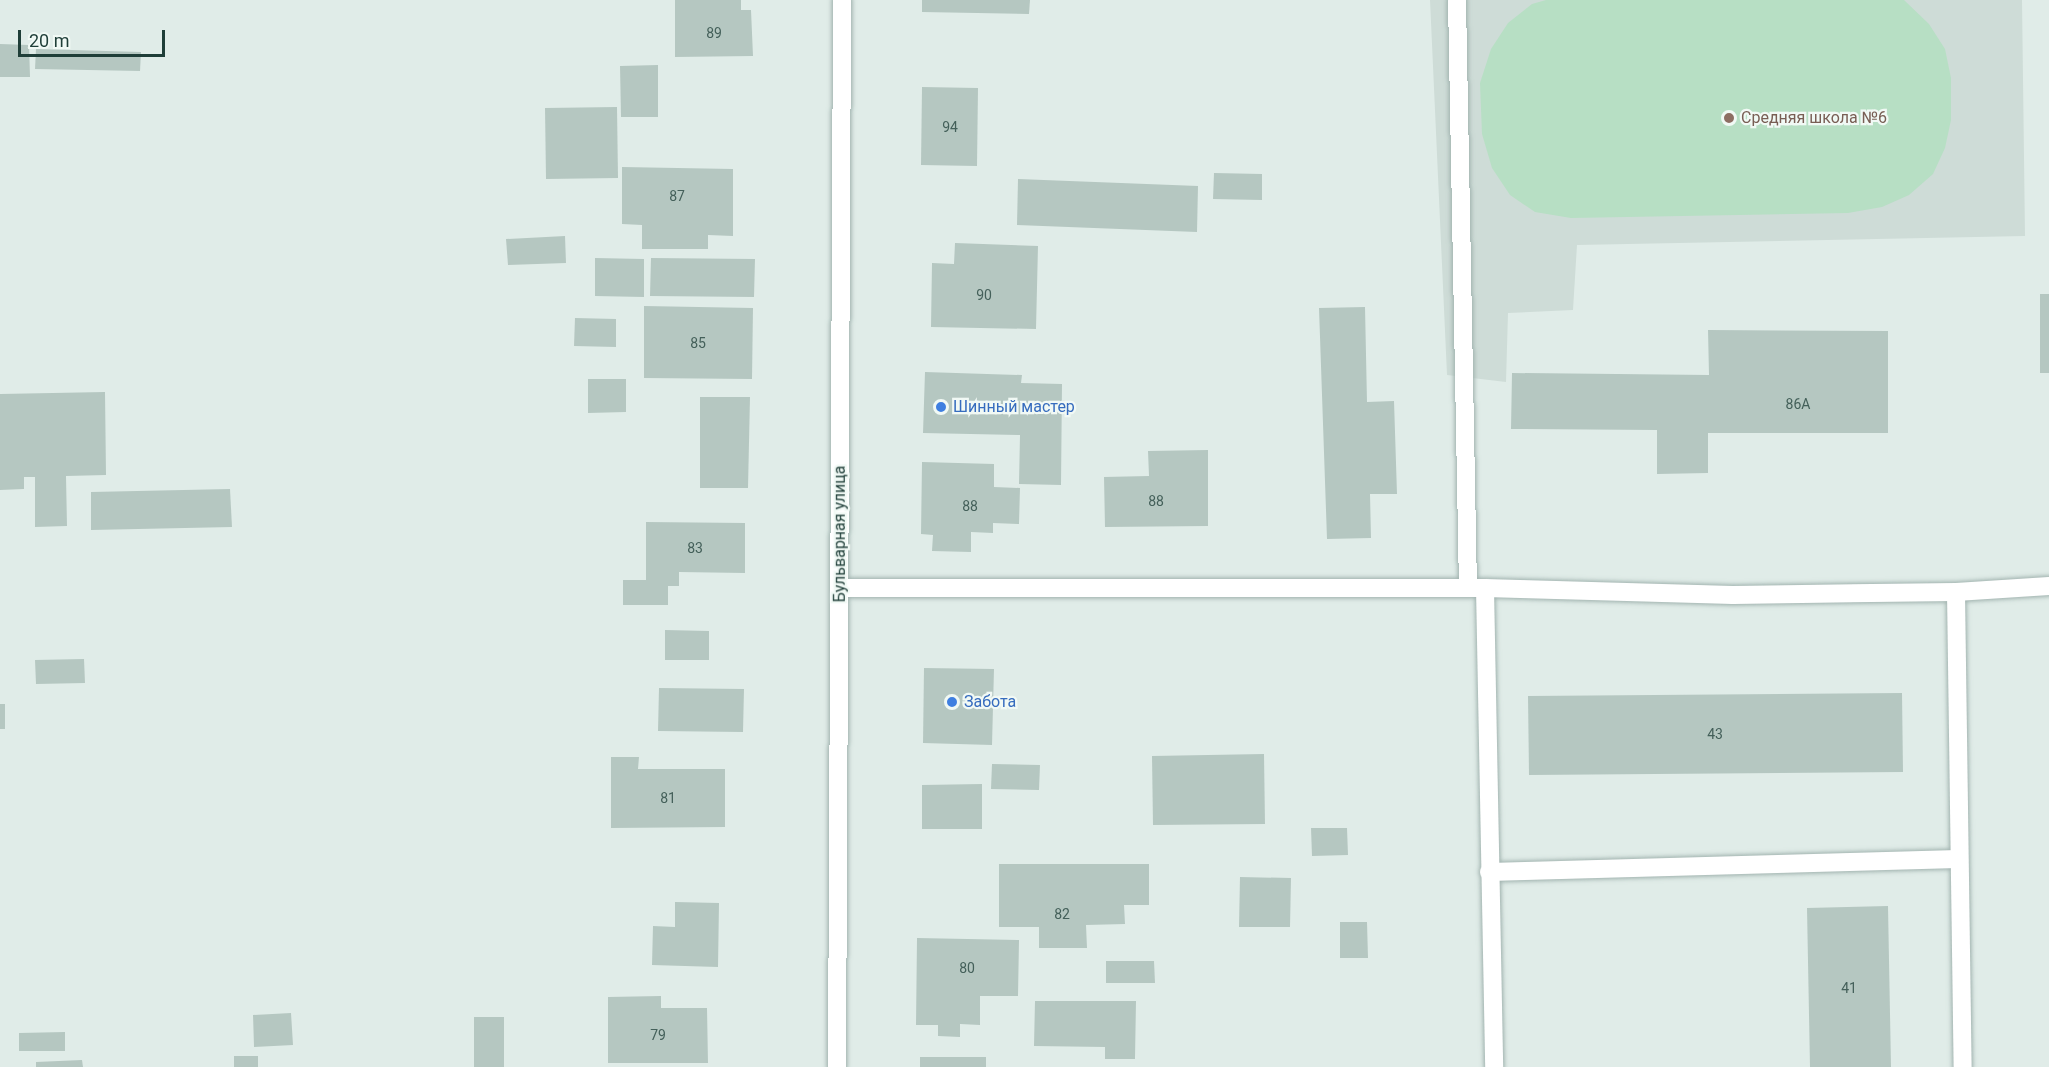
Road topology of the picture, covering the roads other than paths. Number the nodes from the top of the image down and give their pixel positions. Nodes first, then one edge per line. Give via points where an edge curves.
1 (842, 0) edge
2 (1457, 0) edge
3 (2049, 586) edge
4 (840, 588) junction
5 (1477, 588) junction
6 (1956, 592) junction
7 (1958, 860) junction
8 (1489, 872) junction
9 (837, 1067) edge
10 (1494, 1067) edge
11 (1963, 1067) edge

1 - 4 street, Бульварная улица
2 - 5 street
3 - 6 street
4 - 5 street
4 - 9 street, Бульварная улица
5 - 6 street via 1733,595
5 - 8 street
6 - 7 street
7 - 8 street
7 - 11 street
8 - 10 street

